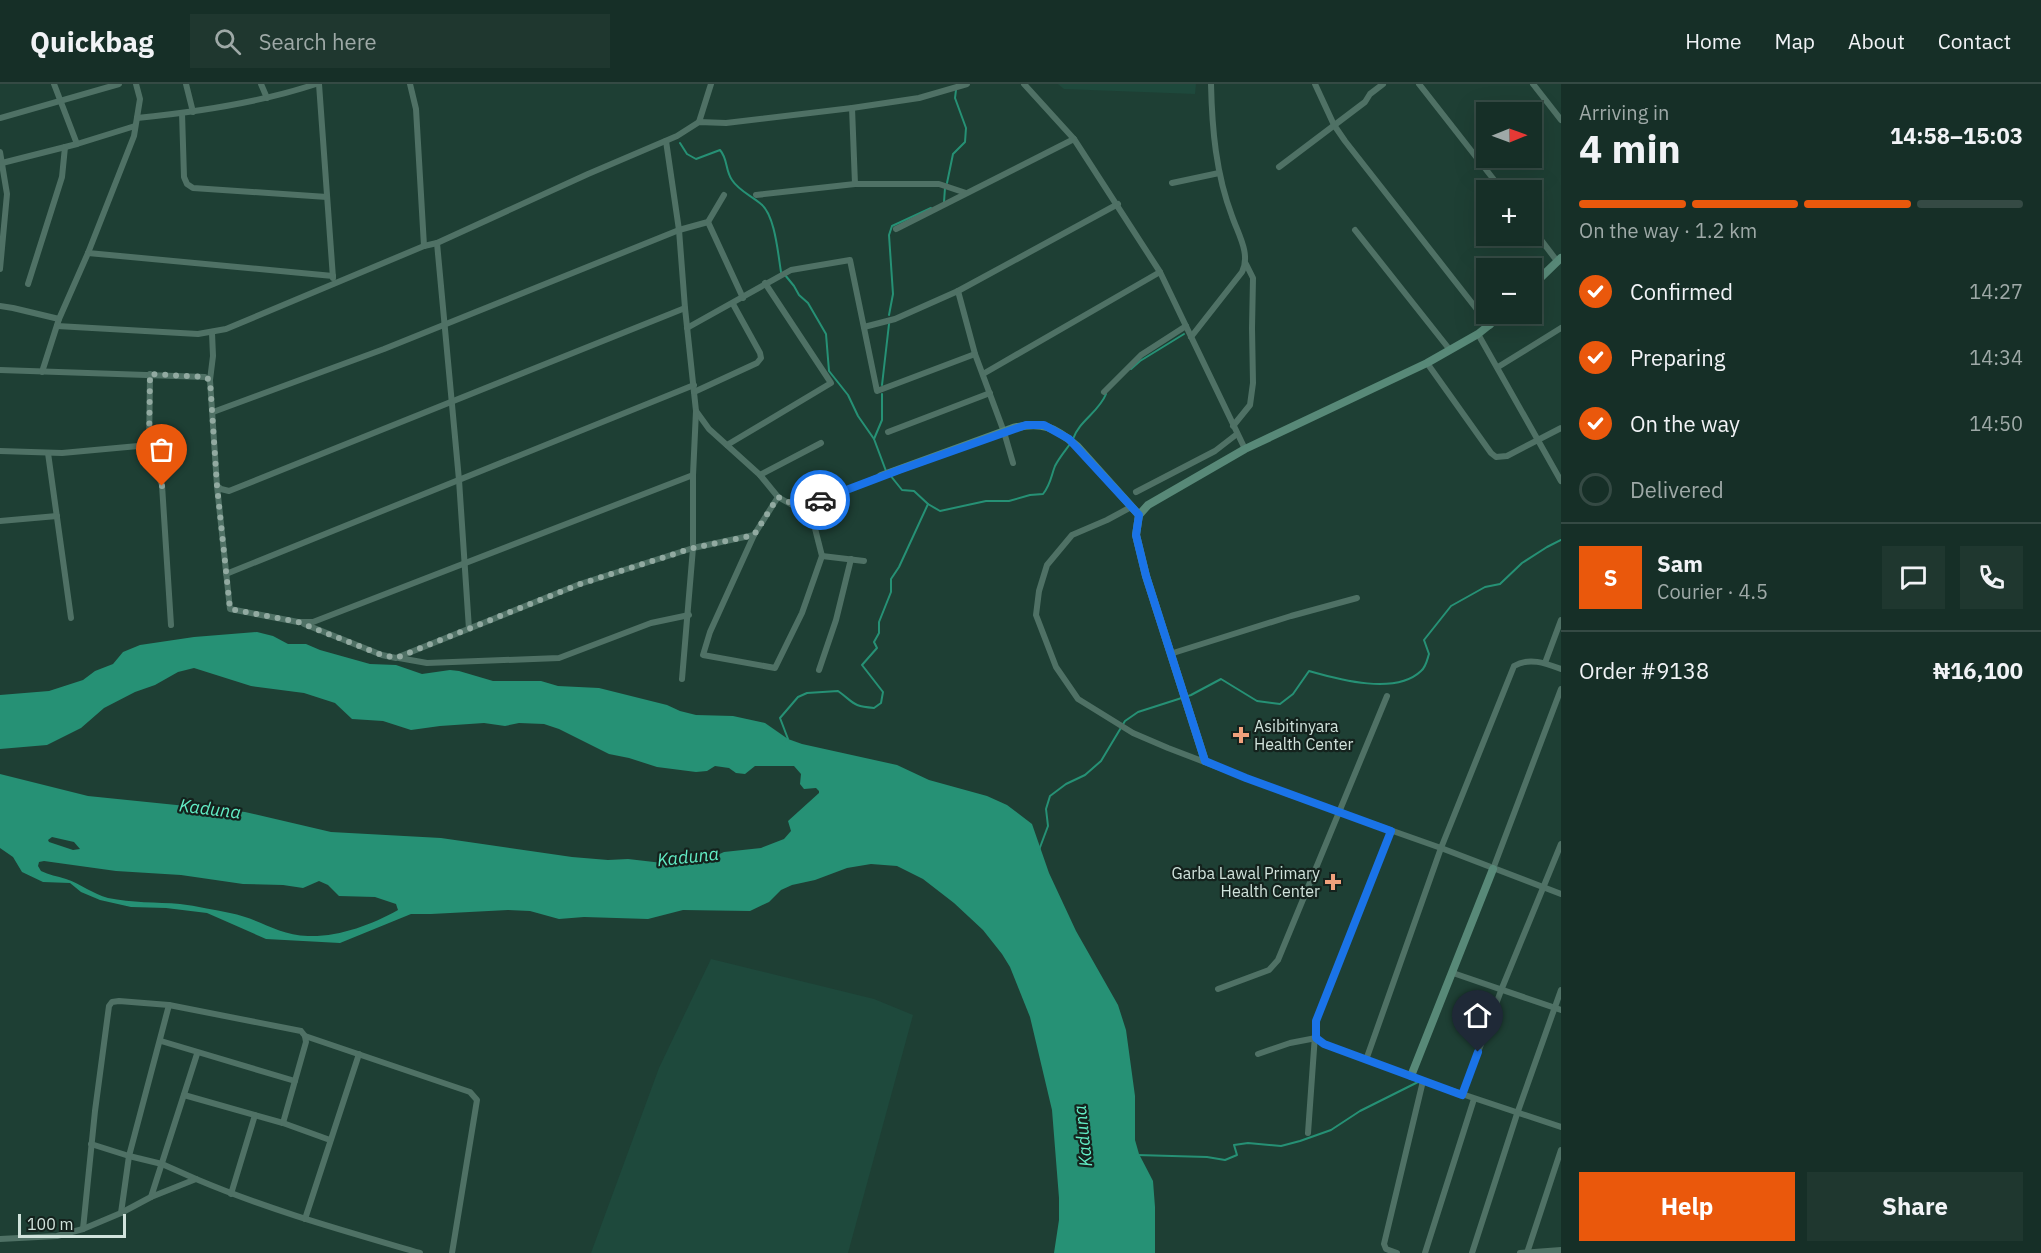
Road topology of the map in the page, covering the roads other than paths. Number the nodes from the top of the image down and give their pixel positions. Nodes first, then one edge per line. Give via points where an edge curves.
1 (54, 84) edge
2 (119, 84) edge
3 (136, 84) edge
4 (186, 84) edge
5 (261, 84) edge
6 (318, 84) edge
7 (411, 84) edge
8 (711, 84) edge
9 (967, 84) edge
10 (1024, 84) edge
11 (1211, 84) edge
12 (1315, 84) edge
13 (1383, 84) edge
14 (1419, 84) edge
15 (1533, 84) edge
16 (267, 98) junction
17 (61, 101) junction
18 (852, 108) junction
19 (193, 112) junction
20 (183, 113) junction
21 (0, 118) edge
22 (137, 118) junction
23 (1561, 120) edge
24 (699, 122) junction
25 (1334, 125) junction
26 (135, 126) junction
27 (1074, 139) junction
28 (666, 141) junction
29 (77, 144) junction
30 (65, 147) junction
31 (0, 152) edge
32 (3, 163) junction
33 (1279, 167) dead end
34 (1219, 173) junction
35 (1494, 180) edge
36 (1172, 183) dead end
37 (855, 184) junction
38 (966, 193) junction
39 (724, 195) dead end
40 (756, 195) dead end
41 (327, 197) junction
42 (1118, 204) junction
43 (708, 222) junction
44 (896, 229) dead end
45 (679, 230) junction
46 (1355, 230) dead end
47 (1542, 240) edge
48 (437, 243) junction
49 (424, 246) junction
50 (88, 254) junction
51 (1559, 260) edge
52 (1246, 264) junction
53 (0, 269) edge
54 (1160, 272) junction
55 (333, 276) junction
56 (1542, 276) edge
57 (765, 283) junction
58 (28, 284) dead end
59 (334, 285) junction
60 (958, 291) junction
61 (743, 298) junction
62 (733, 304) junction
63 (0, 306) edge
64 (685, 308) junction
65 (58, 323) junction
66 (444, 325) junction
67 (1186, 326) junction
68 (1490, 326) joint
69 (864, 327) junction
70 (687, 328) junction
71 (1561, 328) edge
72 (212, 333) junction
73 (1478, 334) junction
74 (1191, 337) junction
75 (1450, 350) junction
76 (975, 354) junction
77 (1427, 363) junction
78 (1498, 368) junction
79 (0, 370) edge
80 (42, 372) junction
81 (150, 374) junction
82 (983, 374) junction
83 (210, 380) junction
84 (694, 388) junction
85 (1104, 392) dead end
86 (990, 393) junction
87 (451, 401) junction
88 (696, 411) junction
89 (213, 412) junction
90 (1233, 426) junction
91 (1561, 428) edge
92 (888, 432) dead end
93 (1004, 432) junction
94 (1237, 434) junction
95 (1538, 439) junction
96 (821, 443) dead end
97 (149, 444) junction
98 (727, 445) junction
99 (1245, 449) junction
100 (0, 451) edge
101 (48, 453) junction
102 (1013, 463) dead end
103 (693, 475) junction
104 (760, 475) junction
105 (881, 476) joint
106 (459, 480) junction
107 (1561, 481) edge
108 (217, 486) junction
109 (1136, 492) dead end
110 (778, 497) junction
111 (809, 505) junction
112 (1131, 507) junction
113 (1139, 515) junction
114 (57, 516) junction
115 (0, 521) edge
116 (754, 535) junction
117 (693, 548) junction
118 (822, 556) junction
119 (851, 559) junction
120 (864, 561) dead end
121 (465, 564) junction
122 (226, 574) junction
123 (1357, 598) dead end
124 (688, 615) junction
125 (71, 618) dead end
126 (1561, 621) edge
127 (298, 622) junction
128 (171, 625) dead end
129 (470, 629) junction
130 (1170, 654) junction
131 (396, 658) junction
132 (1545, 663) junction
133 (1561, 669) edge
134 (819, 670) dead end
135 (682, 679) dead end
136 (1561, 689) edge
137 (1387, 696) dead end
138 (1205, 761) junction
139 (1340, 812) junction
140 (1391, 831) junction
141 (1561, 844) edge
142 (1442, 848) junction
143 (1493, 869) junction
144 (1544, 888) junction
145 (1561, 894) edge
146 (1453, 973) junction
147 (1502, 988) junction
148 (1218, 989) dead end
149 (1561, 990) edge
150 (169, 1005) junction
151 (1557, 1009) edge
152 (305, 1036) junction
153 (1316, 1038) junction
154 (160, 1041) junction
155 (197, 1053) junction
156 (359, 1054) junction
157 (1258, 1054) dead end
158 (1366, 1060) junction
159 (1412, 1076) junction
160 (295, 1081) junction
161 (1423, 1082) junction
162 (184, 1095) junction
163 (1462, 1095) junction
164 (1474, 1099) junction
165 (1517, 1114) junction
166 (255, 1115) junction
167 (283, 1123) junction
168 (1561, 1127) edge
169 (1308, 1133) dead end
170 (330, 1140) junction
171 (92, 1144) junction
172 (1561, 1150) edge
173 (129, 1156) junction
174 (162, 1164) junction
175 (196, 1179) junction
176 (231, 1194) junction
177 (151, 1197) junction
178 (121, 1213) junction
179 (305, 1219) junction
180 (83, 1229) junction
181 (0, 1239) edge
182 (1561, 1250) edge
183 (420, 1253) edge
184 (452, 1253) edge
185 (1398, 1253) edge
186 (1425, 1253) edge
187 (1472, 1253) edge
188 (1520, 1253) edge
189 (1527, 1253) edge

1 - 17 street
2 - 17 street
3 - 22 street via 141,99
4 - 19 street
5 - 16 street
6 - 16 street
6 - 41 street
7 - 49 street
8 - 24 street
9 - 18 street via 919,98
10 - 27 street
11 - 34 street
12 - 25 street
13 - 25 street
14 - 35 street
15 - 23 street
16 - 19 street
17 - 21 street
17 - 29 street
18 - 24 street via 726,123
18 - 37 street
19 - 20 street
20 - 22 street
20 - 41 street via 184,177 193,188
22 - 26 street
24 - 28 street
25 - 33 street
25 - 68 street
26 - 29 street
26 - 50 street
27 - 38 street
27 - 42 street
28 - 45 street
28 - 48 street
29 - 30 street
30 - 32 street
30 - 58 street via 62,177
31 - 32 street
32 - 53 street via 7,194
34 - 36 street
34 - 52 street via 1246,252
37 - 38 street via 939,184
37 - 40 street
38 - 44 street
39 - 43 street
41 - 55 street
42 - 54 street
42 - 60 street
43 - 45 street
43 - 61 street
45 - 64 street
45 - 66 street
46 - 75 street
47 - 51 street
48 - 49 street
48 - 66 street
49 - 59 street
50 - 55 street
50 - 65 street
51 - 56 street
52 - 74 street
52 - 90 street via 1253,278 1253,383 1250,405
54 - 67 street
54 - 82 street
55 - 59 street
57 - 61 street
57 - 69 street via 791,270 850,260
57 - 98 street via 831,382
59 - 72 street
60 - 69 street via 895,319
60 - 76 street
61 - 62 street
62 - 70 street
62 - 84 street via 761,358
63 - 65 street
64 - 70 street
64 - 87 street
65 - 72 street
65 - 80 street
66 - 87 street
66 - 89 street
67 - 74 street
67 - 85 street via 1141,355
68 - 73 street
69 - 76 street via 877,391
70 - 84 street
71 - 78 street
72 - 83 street
73 - 75 street
73 - 78 street
74 - 90 street
75 - 77 street
76 - 82 street
77 - 95 street via 1496,457 1507,456
77 - 99 street
78 - 95 street
79 - 80 street
80 - 81 street
81 - 83 street
81 - 97 street
82 - 86 street
83 - 89 street
84 - 88 street
84 - 106 street
86 - 92 street
86 - 93 street
87 - 106 street
87 - 108 street via 229,491
88 - 98 street
88 - 103 street
89 - 108 street
90 - 94 street
91 - 95 street
93 - 102 street
93 - 105 street
93 - 112 street via 1026,425 1044,425 1069,439
94 - 99 street
94 - 109 street via 1215,451
95 - 107 street
96 - 104 street
97 - 101 street
97 - 128 street via 151,461 162,486
98 - 104 street
99 - 113 street via 1148,505
100 - 101 street
101 - 114 street
103 - 117 street
103 - 121 street
104 - 110 street
105 - 111 street
106 - 121 street
106 - 122 street
108 - 122 street
110 - 111 street via 794,506
110 - 116 street
111 - 118 street
112 - 113 street
112 - 138 street via 1072,535 1047,565 1036,615 1056,667 1078,699 1133,734
113 - 130 street via 1136,535
114 - 115 street
114 - 125 street
116 - 117 street
116 - 118 street via 703,655 775,668 802,613
117 - 124 street
117 - 129 street via 580,584
118 - 119 street
119 - 120 street
119 - 134 street
121 - 127 street via 313,622
121 - 129 street
122 - 127 street via 230,609
123 - 130 street
124 - 131 street via 651,623 558,658 427,663
124 - 135 street
126 - 132 street
127 - 131 street
129 - 131 street
130 - 138 street
132 - 133 street
132 - 142 street via 1522,662 1514,666
136 - 143 street
137 - 139 street
138 - 139 street
139 - 140 street
139 - 148 street via 1278,960 1269,970
140 - 142 street
140 - 153 street via 1316,1021
141 - 144 street
142 - 143 street
142 - 158 street
143 - 144 street
143 - 146 street
144 - 145 street
144 - 147 street
146 - 147 street
146 - 159 street
147 - 151 street
147 - 163 street
149 - 151 street
150 - 152 street via 301,1031
150 - 154 street
150 - 171 street via 118,1001 109,1006
151 - 165 street
152 - 156 street
152 - 160 street
153 - 157 street
153 - 158 street
153 - 169 street
154 - 155 street
154 - 173 street
155 - 160 street
155 - 162 street
156 - 170 street
156 - 184 street via 476,1097
158 - 159 street
159 - 161 street
160 - 167 street
161 - 163 street
161 - 185 street via 1384,1244 1386,1249
162 - 166 street
162 - 174 street
163 - 164 street
164 - 165 street
164 - 186 street
165 - 168 street
165 - 187 street
166 - 167 street
166 - 176 street
167 - 170 street
170 - 179 street
171 - 173 street
171 - 180 street
172 - 189 street
173 - 174 street
173 - 178 street
174 - 175 street
174 - 177 street
175 - 176 street
175 - 177 street
176 - 179 street
177 - 178 street
178 - 180 street
179 - 183 street
180 - 181 street via 57,1236
182 - 189 street
188 - 189 street

